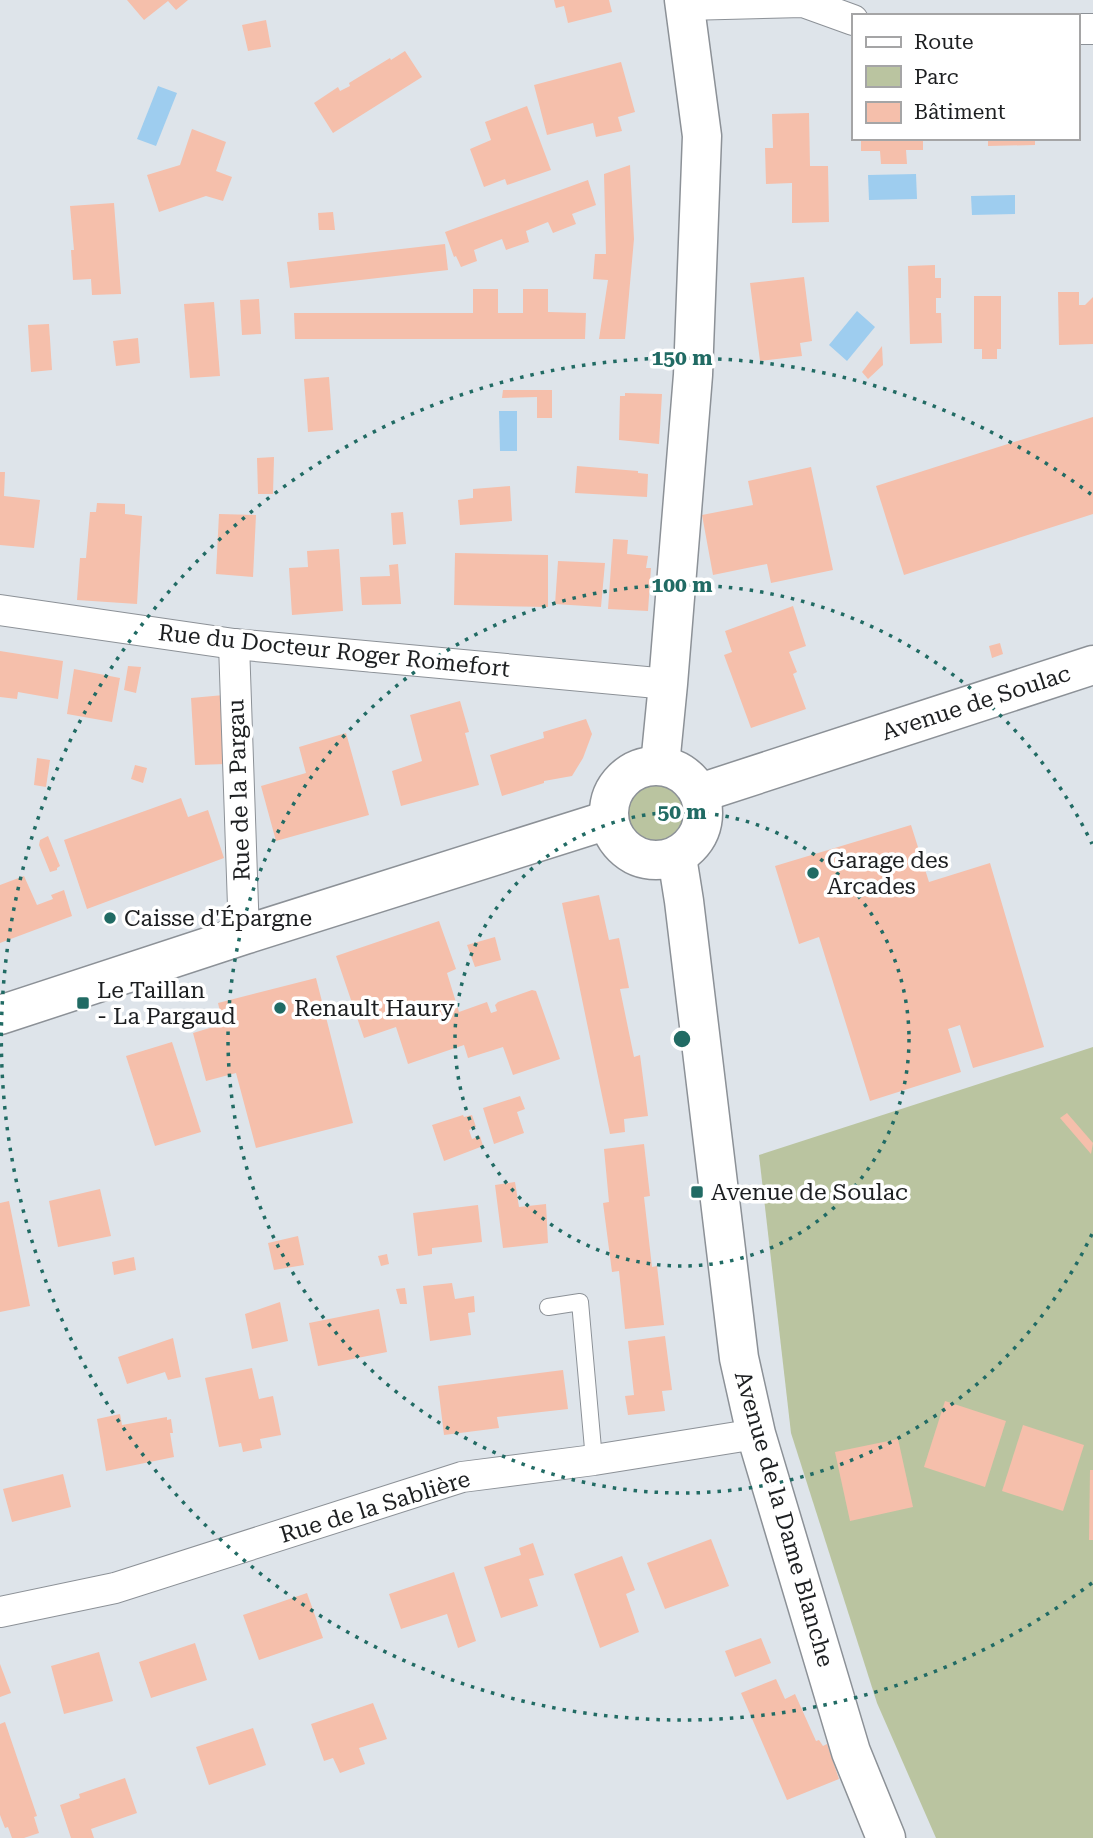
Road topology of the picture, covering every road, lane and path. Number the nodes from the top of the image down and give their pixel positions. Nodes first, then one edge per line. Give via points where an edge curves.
1 (684, 2) edge
2 (852, 20) edge
3 (0, 610) edge
4 (234, 645) junction
5 (1093, 665) edge
6 (668, 684) junction
7 (660, 765) junction
8 (700, 793) junction
9 (608, 820) junction
10 (677, 857) junction
11 (244, 935) junction
12 (0, 1015) edge
13 (548, 1307) dead end
14 (756, 1434) junction
15 (594, 1460) junction
16 (0, 1612) edge
17 (886, 1838) edge

1 - 2 street via 803,2
1 - 6 main road via 702,136 693,375
3 - 4 street, Rue du Docteur Roger Romefort
4 - 6 street, Rue du Docteur Roger Romefort
4 - 11 street, Rue de la Pargau
5 - 8 main road, Avenue de Soulac
6 - 7 main road
7 - 8 main road via 691,779
7 - 9 main road via 638,769 623,778 610,798
8 - 10 main road via 701,832
9 - 10 main road via 621,847 638,858 655,862
9 - 11 main road
10 - 14 main road, Avenue de la Dame Blanche via 739,1358
11 - 12 main road
13 - 15 lane via 580,1302
14 - 15 street, Rue de la Sablière
14 - 17 main road, Avenue de la Dame Blanche via 851,1752
15 - 16 street, Rue de la Sablière via 462,1476 115,1588

